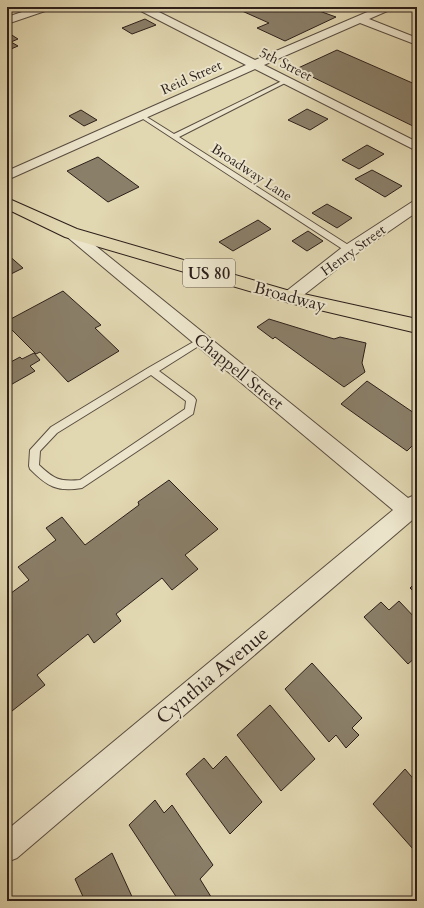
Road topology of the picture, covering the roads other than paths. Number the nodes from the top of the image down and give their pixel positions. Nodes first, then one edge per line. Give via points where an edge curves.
1 (47, 7) edge
2 (141, 7) edge
3 (388, 7) edge
4 (359, 19) junction
5 (7, 21) edge
6 (417, 42) edge
7 (254, 64) junction
8 (286, 81) junction
9 (140, 115) junction
10 (174, 137) junction
11 (417, 147) edge
12 (7, 176) edge
13 (7, 203) edge
14 (417, 205) edge
15 (71, 233) junction
16 (350, 250) junction
17 (290, 296) junction
18 (417, 326) edge
19 (202, 340) junction
20 (152, 370) junction
21 (412, 506) edge
22 (7, 848) edge

1 - 5 street
2 - 7 street, 5th Street
3 - 4 street, Reid Street
4 - 6 street
4 - 7 street, Reid Street
7 - 8 street, 5th Street
7 - 9 street, Reid Street
8 - 10 lane
8 - 11 street, 5th Street
9 - 10 lane, Broadway Lane
9 - 12 street, Reid Street
10 - 16 lane, Broadway Lane
13 - 15 main road, Broadway / US 80
14 - 16 street, Henry Street
15 - 17 main road, Broadway / US 80
15 - 19 street, Chappell Street
16 - 17 street, Henry Street
17 - 18 main road, Broadway / US 80
19 - 20 lane
19 - 21 street, Chappell Street
20 - 20 lane via 54,430 35,450 34,466 51,483 66,486 82,484 190,411 191,400
21 - 22 street, Cynthia Avenue

